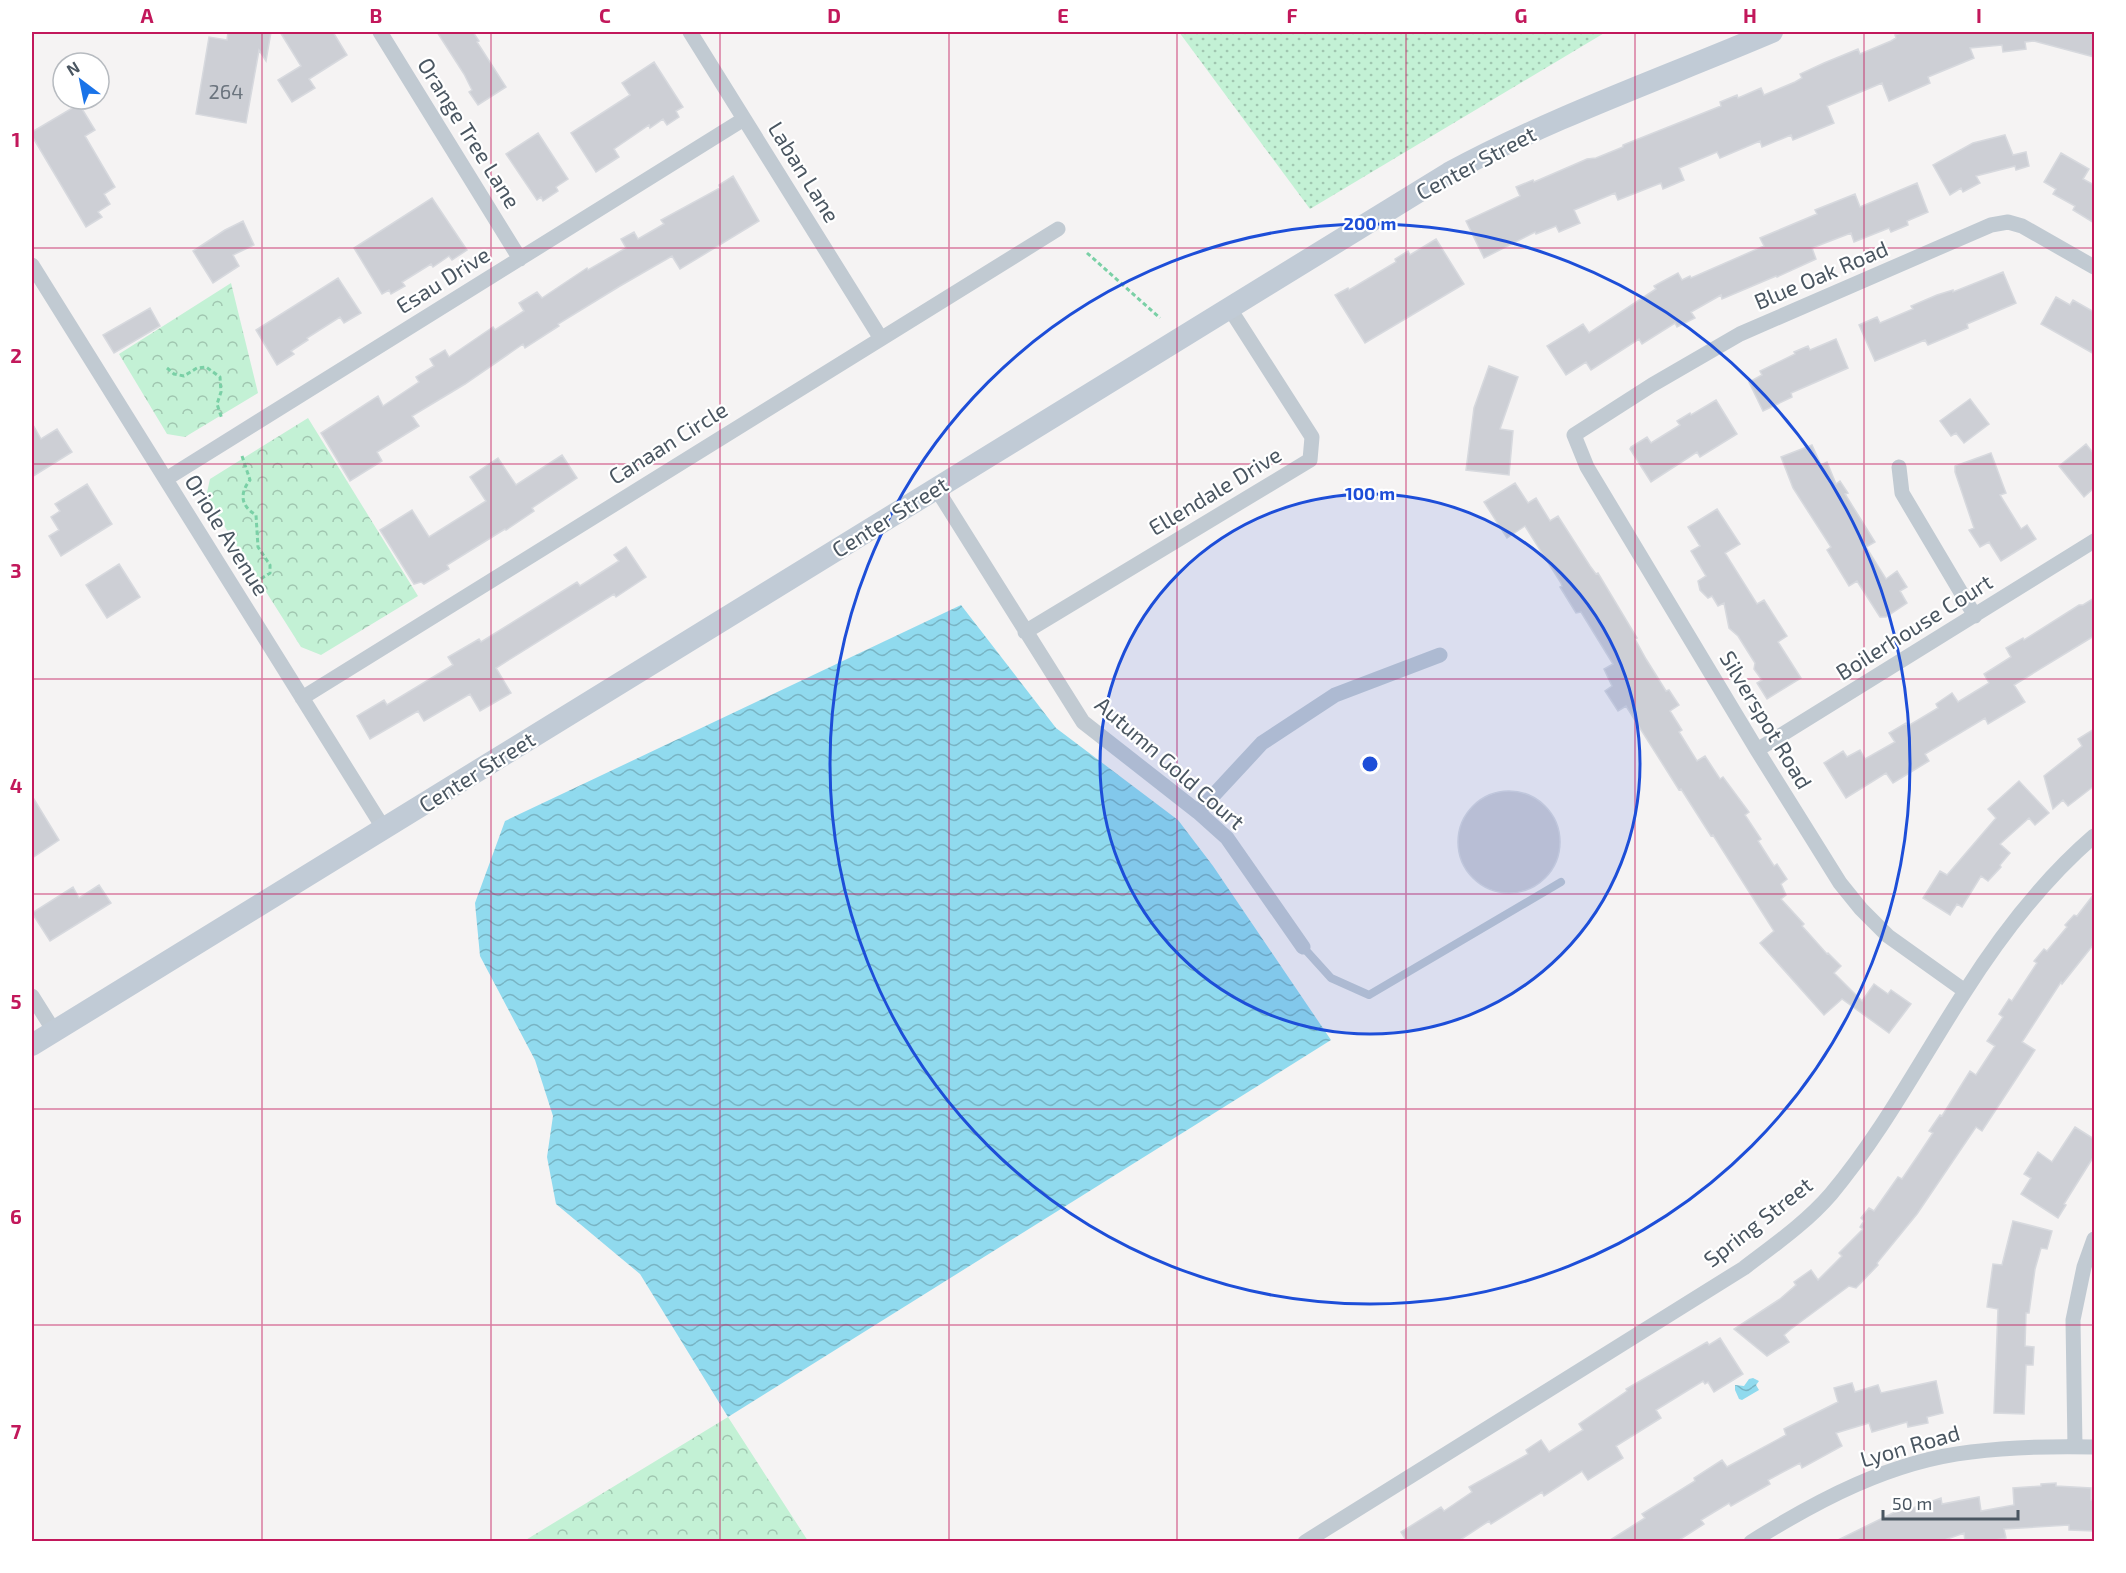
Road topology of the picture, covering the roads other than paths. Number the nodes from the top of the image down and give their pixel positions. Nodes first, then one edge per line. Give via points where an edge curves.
1 (380, 32) edge
2 (690, 32) edge
3 (1772, 32) edge
4 (744, 119) junction
5 (1058, 228) dead end
6 (520, 259) junction
7 (32, 265) edge
8 (2094, 267) edge
9 (1230, 309) junction
10 (880, 337) junction
11 (1574, 435) joint
12 (1899, 467) dead end
13 (166, 480) junction
14 (936, 488) junction
15 (2094, 541) edge
16 (1974, 616) junction
17 (1025, 632) junction
18 (1440, 655) dead end
19 (302, 698) junction
20 (1757, 750) junction
21 (1198, 812) junction
22 (384, 829) junction
23 (2094, 836) edge
24 (1562, 882) dead end
25 (1303, 947) joint
26 (1965, 991) junction
27 (32, 996) edge
28 (54, 1031) junction
29 (32, 1045) edge
30 (2094, 1239) edge
31 (2075, 1447) junction
32 (2094, 1448) edge
33 (1305, 1542) edge
34 (1751, 1542) edge

1 - 6 street, Orange Tree Lane
2 - 4 street, Laban Lane
3 - 9 street, Center Street via 1487,153
4 - 6 street, Esau Drive
4 - 10 street, Laban Lane
5 - 10 street, Canaan Circle
6 - 13 street, Esau Drive
7 - 13 street, Oriole Avenue
8 - 11 street, Blue Oak Road via 2022,226 2008,222 1991,225 1740,334
9 - 14 street, Center Street
9 - 17 street, Ellendale Drive via 1312,437 1310,460
10 - 19 street, Canaan Circle
11 - 20 street, Silverspot Road via 1587,466
12 - 16 street via 1902,493
13 - 19 street, Oriole Avenue
14 - 17 street, Autumn Gold Court
14 - 22 street, Center Street
15 - 16 street, Boilerhouse Court
16 - 20 street, Boilerhouse Court
17 - 21 street, Autumn Gold Court via 1083,722
18 - 21 street via 1335,695 1262,743
19 - 22 street, Oriole Avenue
20 - 26 street, Silverspot Road via 1840,883 1861,909 1888,936
21 - 25 street, Autumn Gold Court via 1227,838
22 - 28 street, Center Street
23 - 26 street, Spring Street via 2037,893
24 - 25 lane via 1369,995 1331,978
26 - 33 street, Spring Street via 1871,1140 1829,1196 1802,1222 1744,1268
27 - 28 street
28 - 29 street, Center Street
30 - 31 street via 2073,1320
31 - 32 street, Lyon Road
31 - 34 street, Lyon Road via 1969,1452 1889,1471 1838,1492

